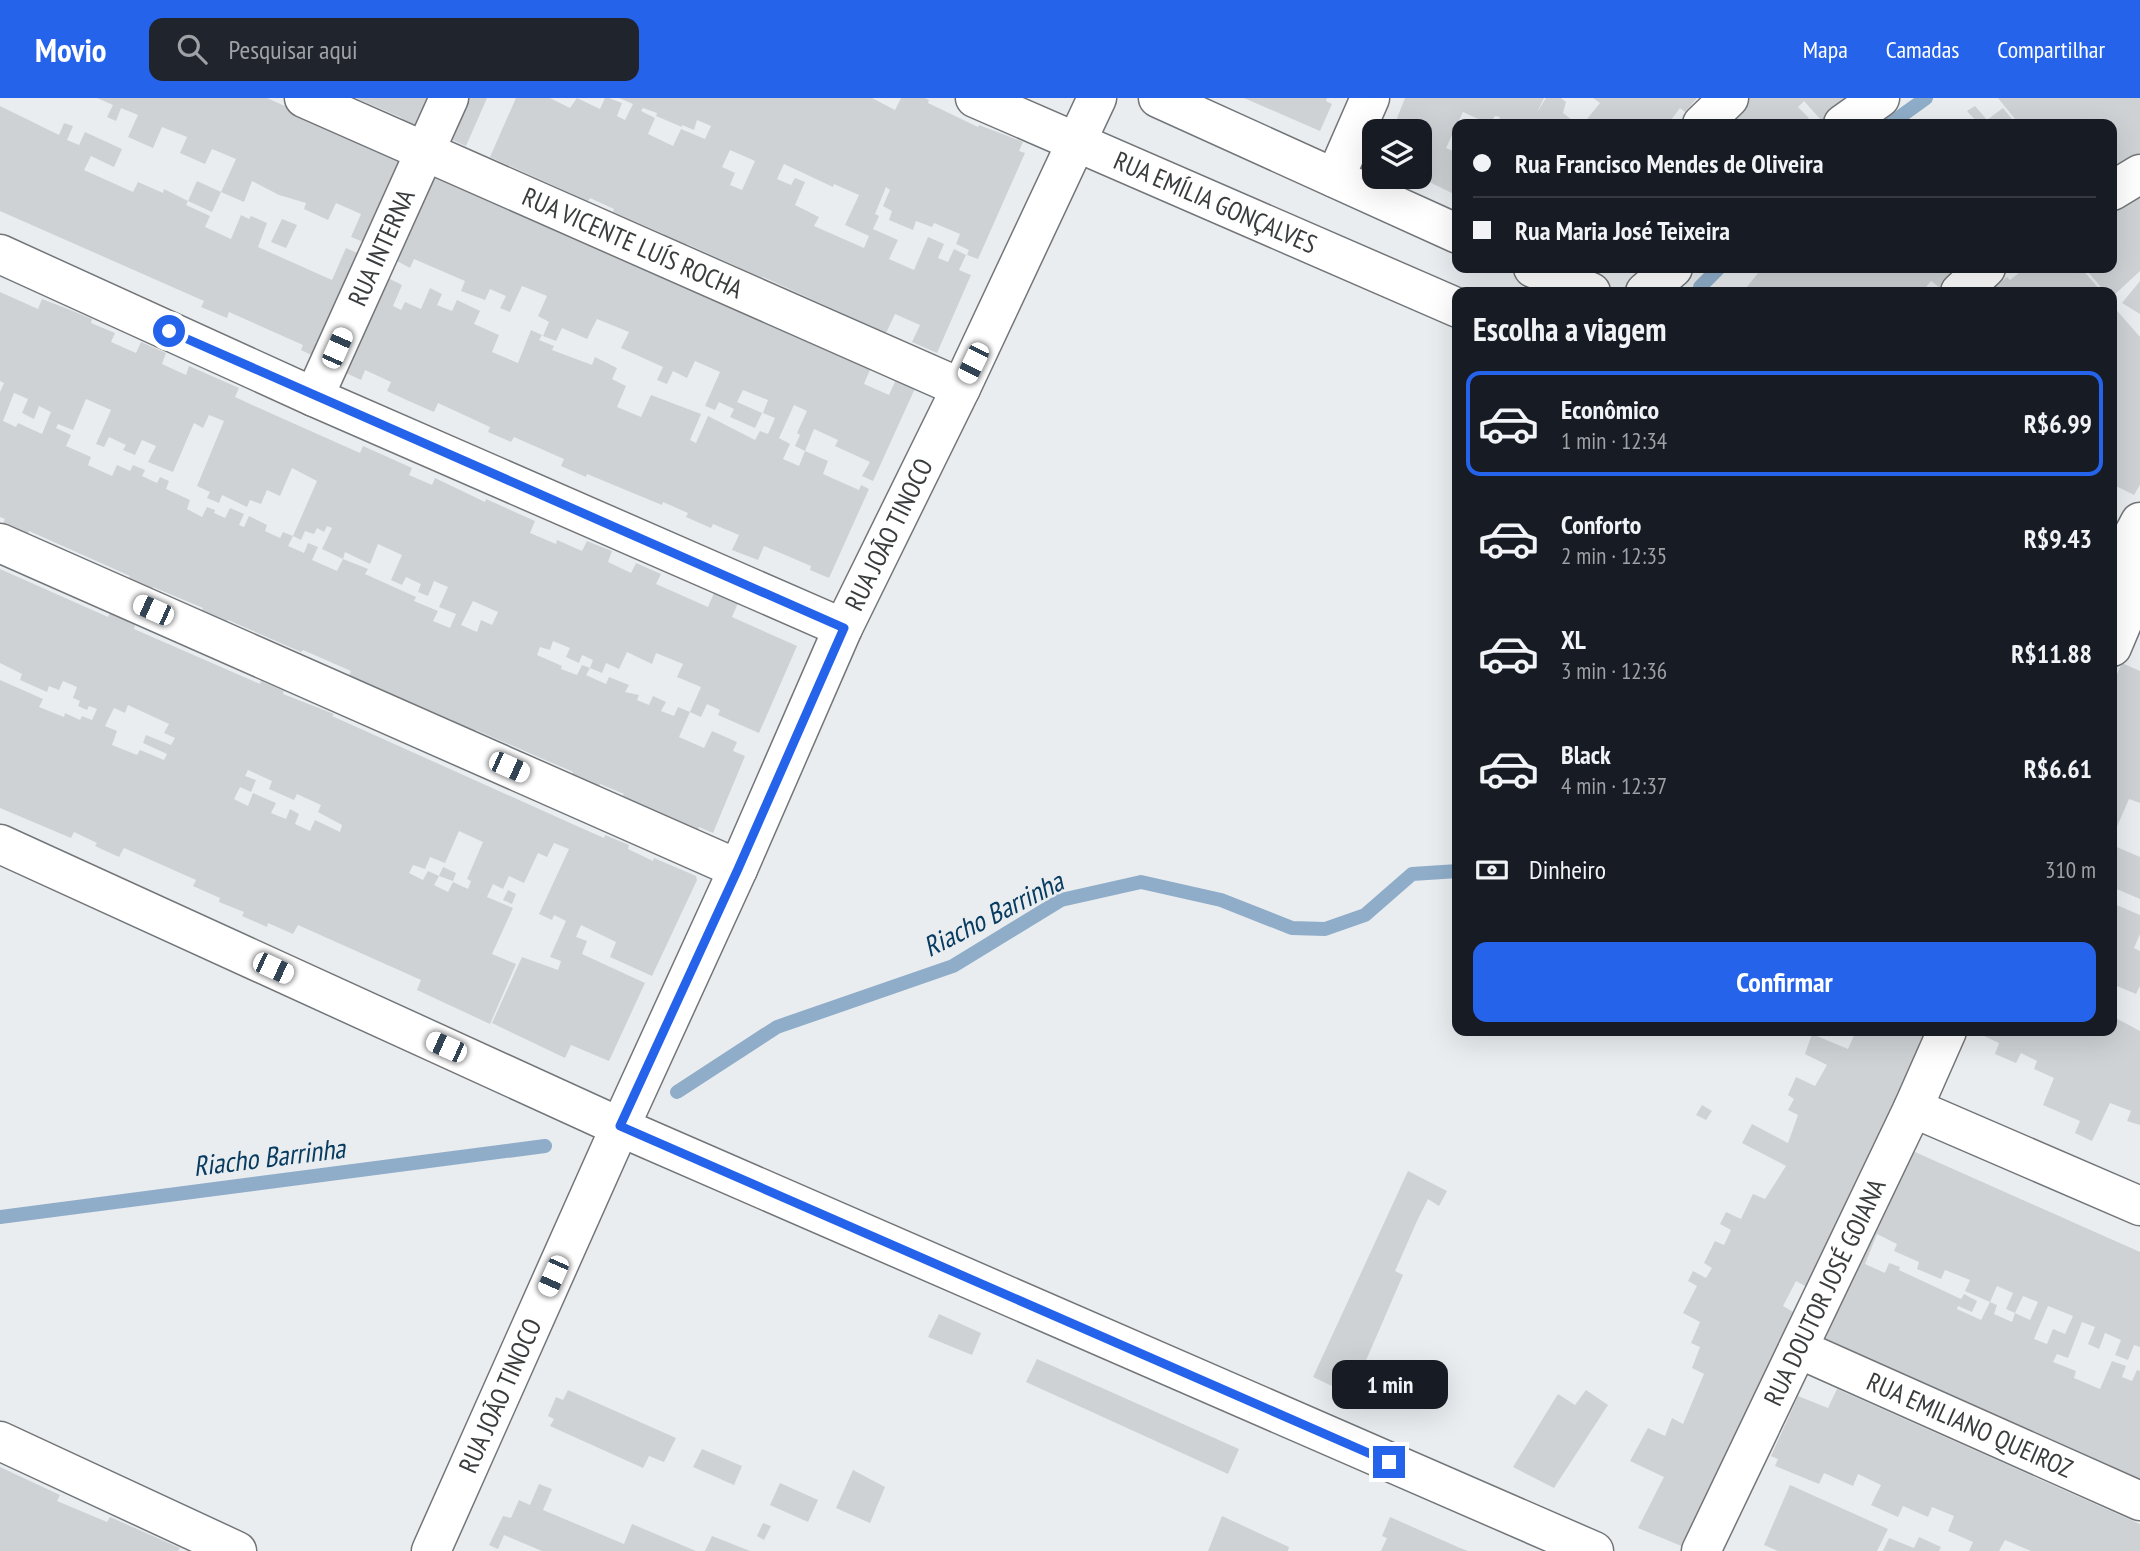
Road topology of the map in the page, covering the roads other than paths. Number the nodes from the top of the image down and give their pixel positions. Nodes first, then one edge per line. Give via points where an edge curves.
1 (304, 98) edge
2 (449, 98) edge
3 (975, 98) edge
4 (1097, 98) edge
5 (1158, 98) edge
6 (1370, 98) edge
7 (1729, 98) edge
8 (1880, 98) edge
9 (1707, 119) edge
10 (1850, 119) edge
11 (1078, 142) junction
12 (425, 152) junction
13 (2140, 174) edge
14 (1335, 178) junction
15 (2117, 188) edge
16 (1452, 231) edge
17 (0, 254) edge
18 (1551, 273) edge
19 (1667, 273) edge
20 (1981, 273) edge
21 (1581, 287) edge
22 (1651, 287) edge
23 (1965, 287) edge
24 (1452, 305) edge
25 (961, 388) junction
26 (314, 397) junction
27 (2131, 530) edge
28 (0, 543) edge
29 (2128, 601) edge
30 (844, 628) junction
31 (2117, 633) edge
32 (0, 844) edge
33 (738, 869) junction
34 (1945, 1036) edge
35 (1913, 1108) junction
36 (620, 1126) junction
37 (2140, 1206) edge
38 (1800, 1349) junction
39 (0, 1441) edge
40 (2140, 1501) edge
41 (188, 1541) edge
42 (237, 1551) edge
43 (431, 1551) edge
44 (1594, 1551) edge
45 (1701, 1551) edge

1 - 12 street, RUA VICENTE LUÍS ROCHA
2 - 12 street, RUA INTERNA
3 - 11 street, RUA EMÍLIA GONÇALVES
4 - 11 street, RUA JOÃO TINOCO
5 - 14 street
6 - 14 street
7 - 9 street
8 - 10 street
11 - 24 street, RUA EMÍLIA GONÇALVES
11 - 25 street, RUA JOÃO TINOCO
12 - 25 street, RUA VICENTE LUÍS ROCHA
12 - 26 street, RUA INTERNA
13 - 15 street
14 - 16 street
17 - 26 street
18 - 21 street
19 - 22 street
20 - 23 street
25 - 30 street, RUA JOÃO TINOCO
26 - 30 street
27 - 29 street
28 - 33 street
29 - 31 street
30 - 33 street, RUA JOÃO TINOCO
32 - 36 street
33 - 36 street, RUA JOÃO TINOCO
34 - 35 street, RUA DOUTOR JOSÉ GOIANA
35 - 37 street
35 - 38 street, RUA DOUTOR JOSÉ GOIANA
36 - 43 street, RUA JOÃO TINOCO
36 - 44 street
38 - 40 street, RUA EMILIANO QUEIROZ
38 - 45 street, RUA DOUTOR JOSÉ GOIANA
39 - 41 street
41 - 42 street

